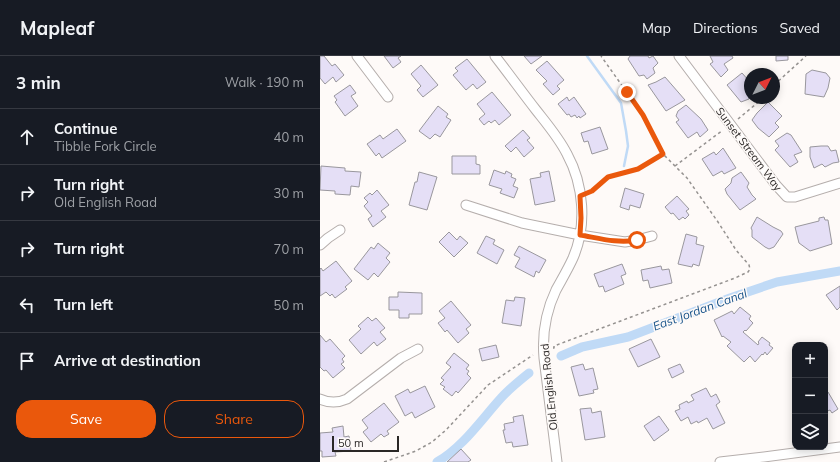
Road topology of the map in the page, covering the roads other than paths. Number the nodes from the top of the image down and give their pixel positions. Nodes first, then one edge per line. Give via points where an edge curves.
1 (357, 56) edge
2 (496, 56) edge
3 (679, 56) edge
4 (388, 97) dead end
5 (840, 183) edge
6 (466, 205) dead end
7 (340, 230) dead end
8 (580, 235) junction
9 (652, 236) dead end
10 (320, 245) edge
11 (418, 349) dead end
12 (320, 399) edge
13 (840, 447) edge
14 (797, 452) junction
15 (557, 462) edge
16 (720, 462) edge
17 (799, 462) edge

1 - 4 street
2 - 8 street, Old English Road via 562,146 572,165 582,213
3 - 5 street, Sunset Stream Way via 787,197
6 - 8 street via 527,225
7 - 10 street
8 - 9 street via 625,242
8 - 15 street, Old English Road via 548,312 544,336 544,358
11 - 12 street via 347,399 327,402
13 - 14 street
14 - 16 street
14 - 17 street

